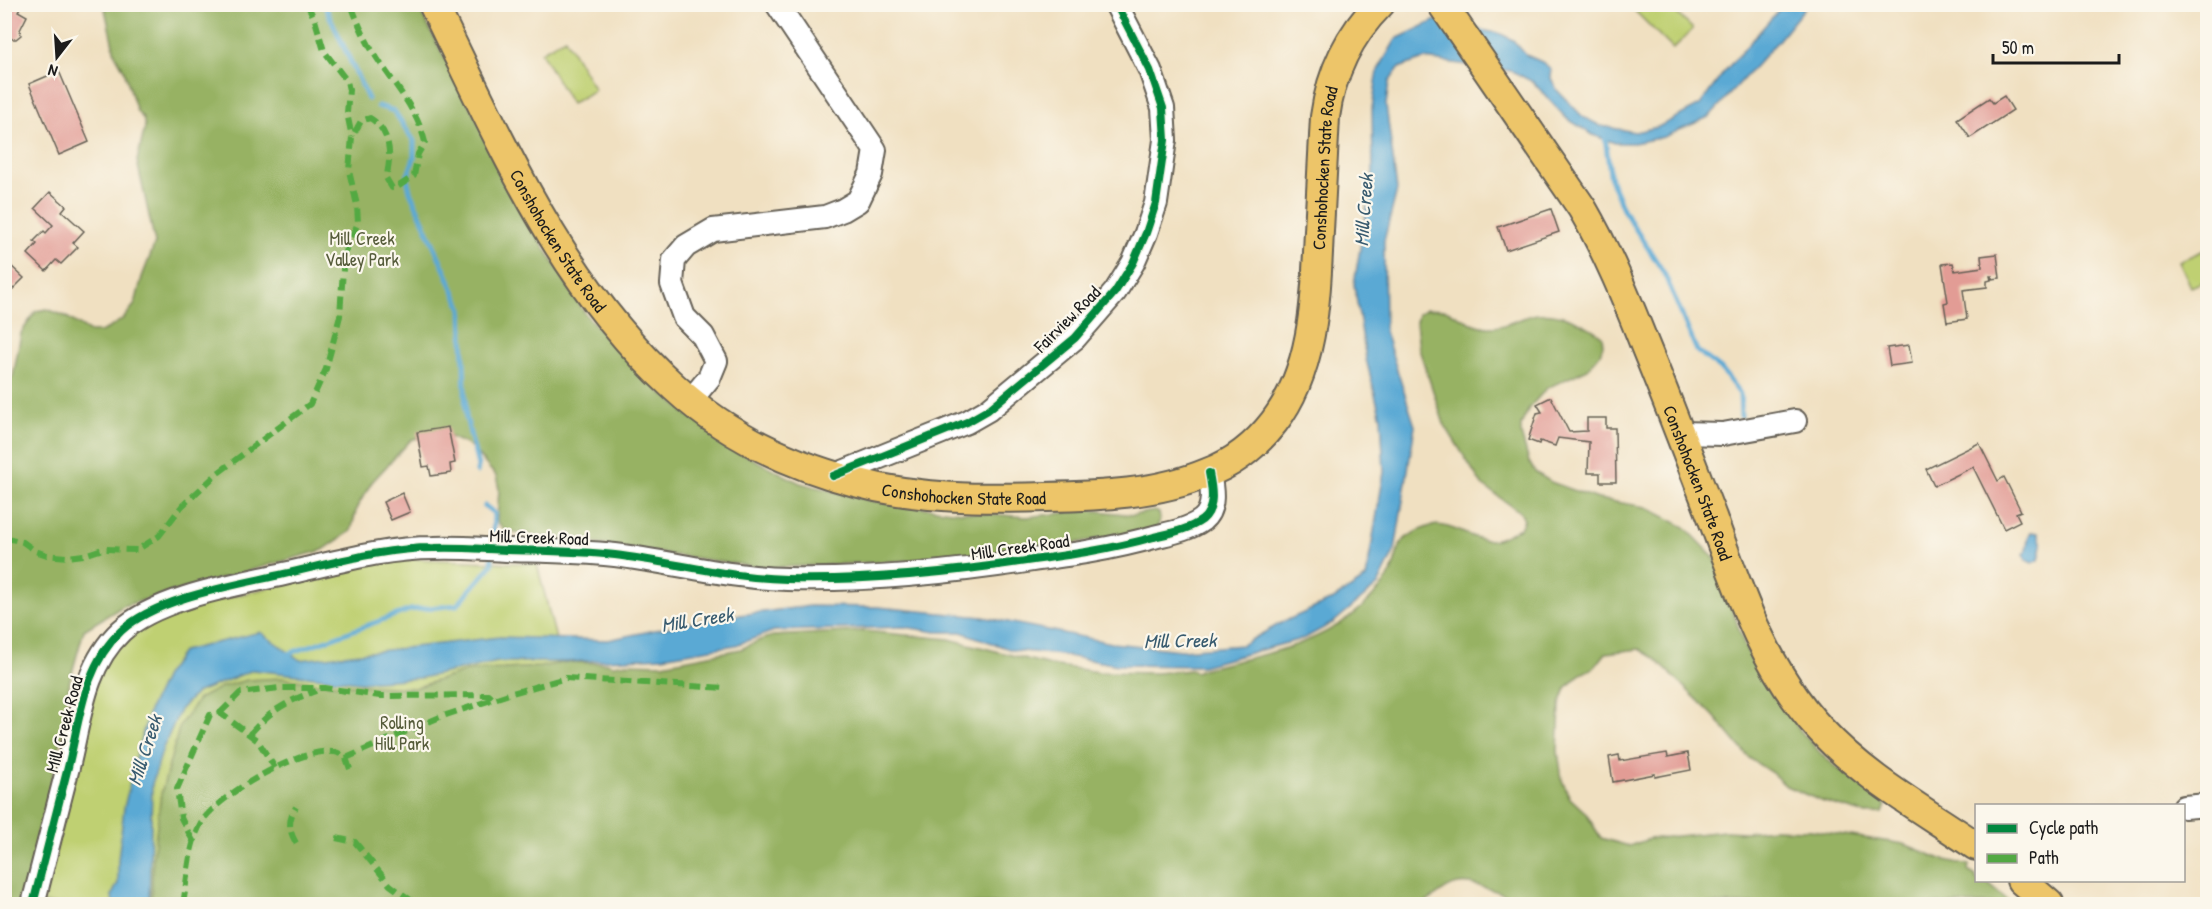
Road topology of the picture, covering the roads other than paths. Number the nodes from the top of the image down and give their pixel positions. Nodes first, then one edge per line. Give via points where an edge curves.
1 (433, 4) edge
2 (777, 4) edge
3 (1116, 4) edge
4 (1380, 4) edge
5 (1442, 4) edge
6 (690, 401) junction
7 (1795, 421) dead end
8 (1680, 433) junction
9 (1209, 472) junction
10 (834, 476) junction
11 (2208, 805) edge
12 (2185, 807) edge
13 (1975, 844) edge
14 (2024, 882) edge
15 (33, 904) edge
16 (2049, 904) edge

1 - 6 main road, Conshohocken State Road via 517,174 568,261 613,323
2 - 6 street via 876,150 872,174 858,201 825,217 713,230 686,246 675,260 672,284 684,317 704,336 716,361 709,378
3 - 10 street, Fairview Road via 1150,70 1162,108 1165,140 1156,203 1146,233 1115,292 1075,338 988,410
4 - 9 main road, Conshohocken State Road via 1350,41 1328,96 1317,278 1303,363 1276,420 1246,451
5 - 8 main road, Conshohocken State Road via 1598,236
6 - 10 main road, Conshohocken State Road via 761,448
7 - 8 street via 1723,434
8 - 13 main road, Conshohocken State Road via 1749,619 1788,687 1849,759
9 - 10 main road, Conshohocken State Road via 1178,482 1101,496 1022,498 907,492
9 - 15 street, Mill Creek Road via 1209,512 1186,528 1108,549 965,570 885,578 785,579 717,573 614,555 435,548 387,550 164,606 123,630 97,663 87,686
11 - 12 street
14 - 16 main road

